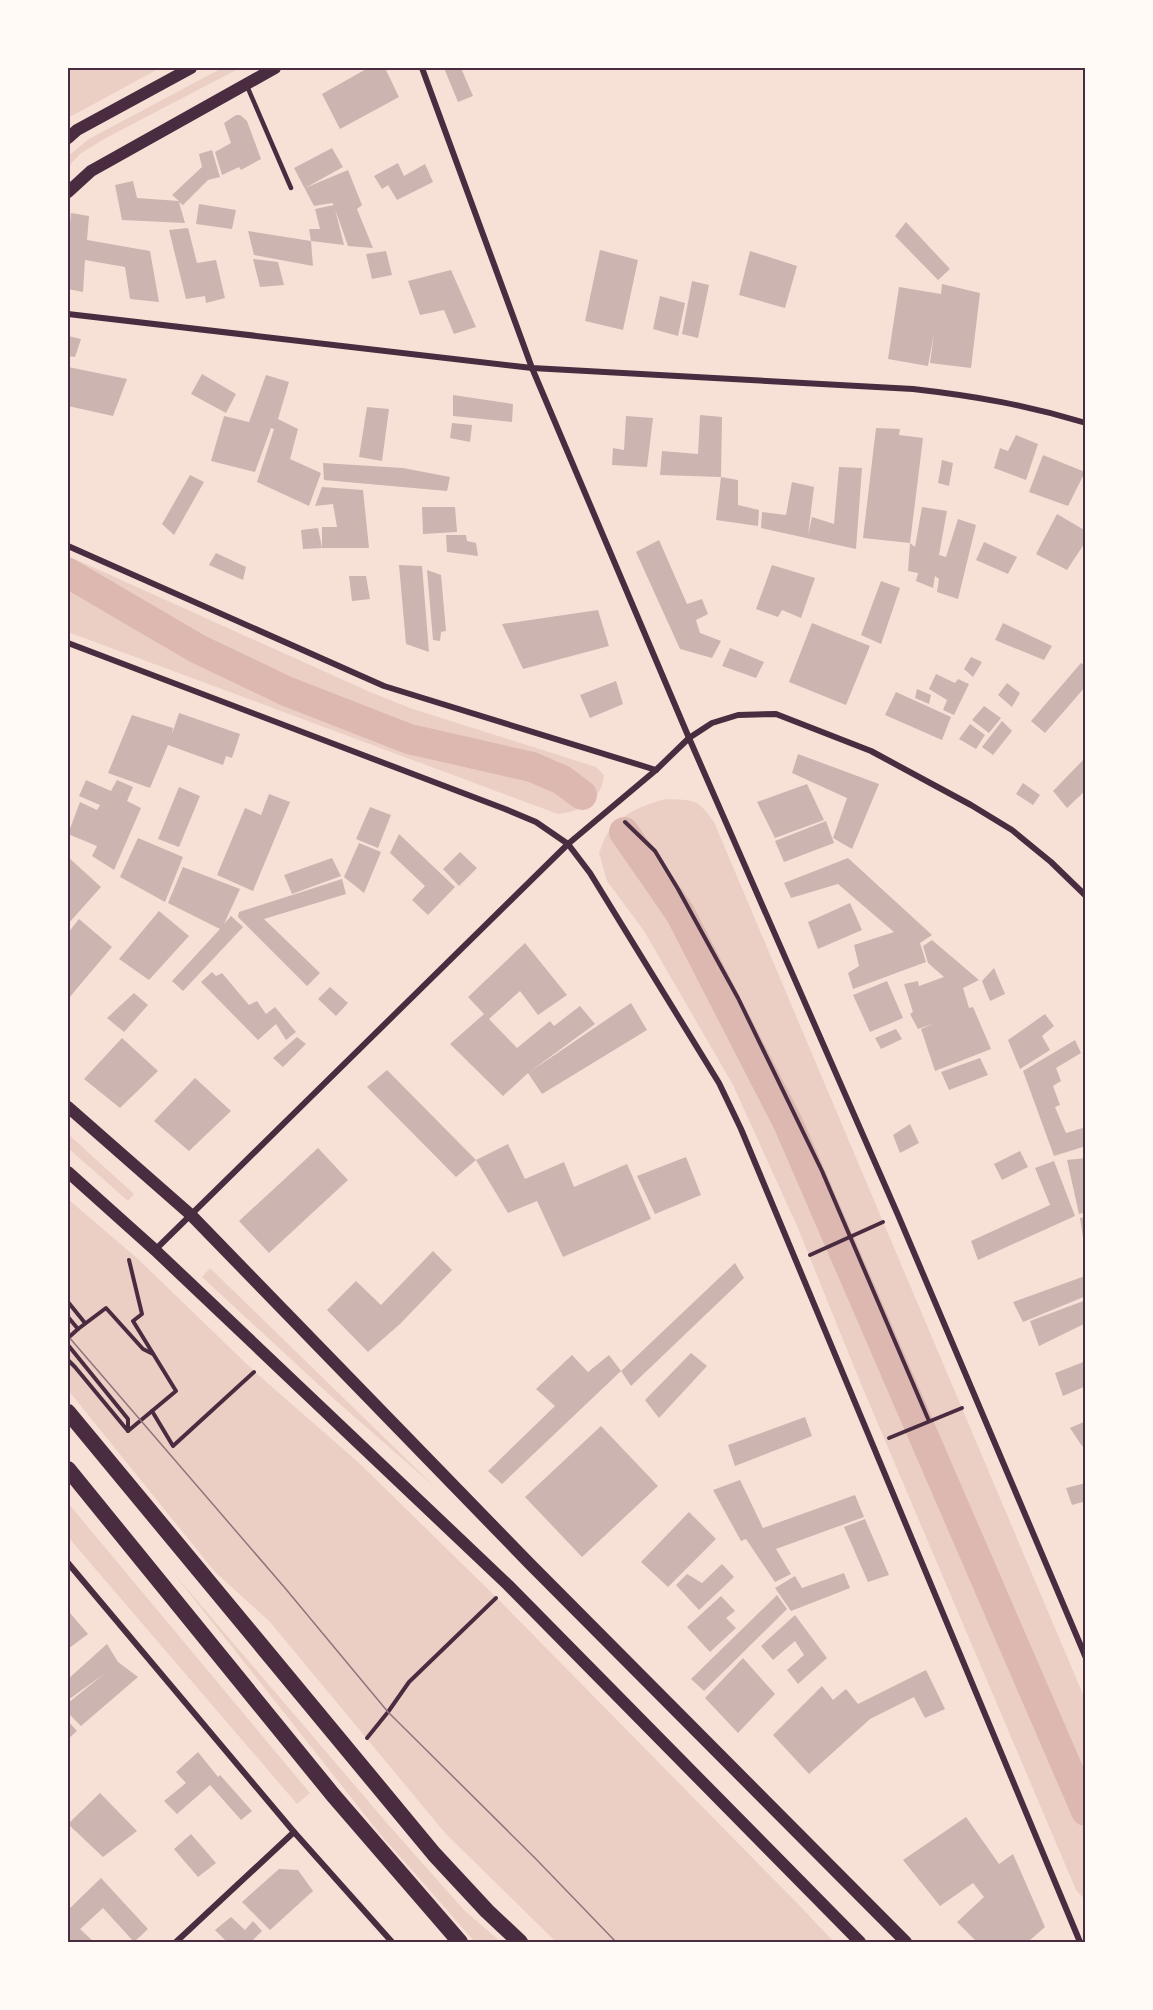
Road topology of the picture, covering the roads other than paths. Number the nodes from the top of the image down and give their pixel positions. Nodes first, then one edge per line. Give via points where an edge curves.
1 (191, 68) edge
2 (275, 68) edge
3 (422, 68) edge
4 (246, 84) junction
5 (68, 138) edge
6 (291, 188) dead end
7 (68, 192) edge
8 (68, 314) edge
9 (532, 368) junction
10 (1086, 423) edge
11 (68, 546) edge
12 (68, 643) edge
13 (689, 738) junction
14 (656, 770) junction
15 (568, 844) junction
16 (1086, 896) edge
17 (68, 1107) edge
18 (68, 1172) edge
19 (191, 1215) junction
20 (155, 1250) junction
21 (68, 1412) edge
22 (68, 1469) edge
23 (68, 1563) edge
24 (1086, 1658) edge
25 (294, 1832) junction
26 (176, 1942) edge
27 (392, 1942) edge
28 (460, 1942) edge
29 (520, 1942) edge
30 (860, 1942) edge
31 (906, 1942) edge
32 (1080, 1942) edge

1 - 5 main road
2 - 4 main road
3 - 9 street
4 - 6 lane
4 - 7 main road via 91,171
8 - 9 street
9 - 10 street via 913,389 1024,406
9 - 13 street
11 - 14 street via 384,686
12 - 15 street via 505,809 536,822
13 - 14 street
13 - 16 street via 712,723 738,715 776,714 871,751 1011,830
13 - 24 street
14 - 15 street
15 - 19 street
15 - 32 street via 590,873 719,1083 741,1129
17 - 19 main road
18 - 20 main road
19 - 20 street
19 - 31 main road via 530,1564
20 - 30 main road via 508,1585
21 - 29 highway via 434,1854
22 - 28 highway via 327,1787
23 - 25 street
25 - 26 street
25 - 27 street

